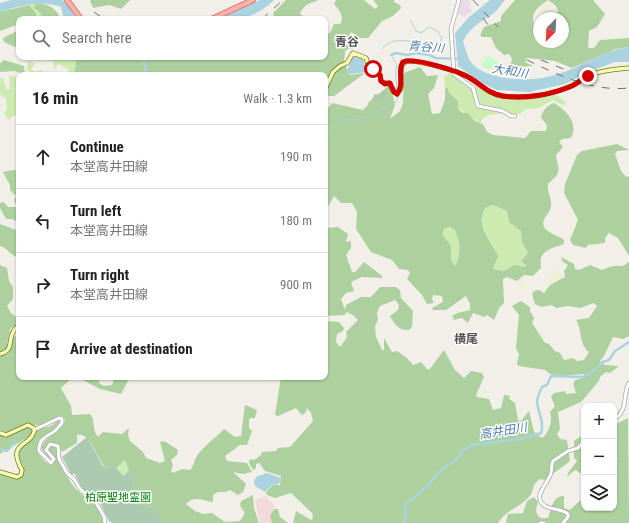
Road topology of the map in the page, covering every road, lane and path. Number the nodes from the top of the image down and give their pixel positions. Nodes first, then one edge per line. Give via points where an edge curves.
1 (66, 0) edge
2 (253, 0) edge
3 (459, 0) edge
4 (79, 16) edge
5 (218, 16) edge
6 (629, 68) edge
7 (453, 70) junction
8 (328, 83) edge
9 (515, 116) dead end
10 (16, 329) edge
11 (0, 354) edge
12 (629, 383) edge
13 (617, 417) edge
14 (34, 430) junction
15 (0, 433) edge
16 (581, 444) edge
17 (0, 472) edge
18 (105, 523) edge
19 (540, 523) edge
20 (544, 523) edge
21 (563, 523) edge

1 - 4 highway
2 - 5 highway
3 - 7 street via 451,29
6 - 7 main road via 613,69 588,76 565,88 526,97 494,94
7 - 8 main road via 438,68 420,61 406,61 401,66 401,88 397,94 390,83 385,84 381,81 380,75 369,67 366,58 353,52 347,63 333,72
7 - 9 street via 454,74 473,88 478,106
10 - 11 main road via 11,335 10,348 6,353
12 - 13 street via 622,413
14 - 15 main road via 28,425 6,435
14 - 17 main road via 20,446 16,456 16,462 22,470 21,475 17,477
14 - 18 street via 59,418 62,419 62,423 53,433 43,439 40,451 51,463 54,459 46,447 50,444 58,446 59,459 67,473 81,490 95,501
16 - 21 street via 552,462 551,473 540,495 543,505 568,514
19 - 20 street

